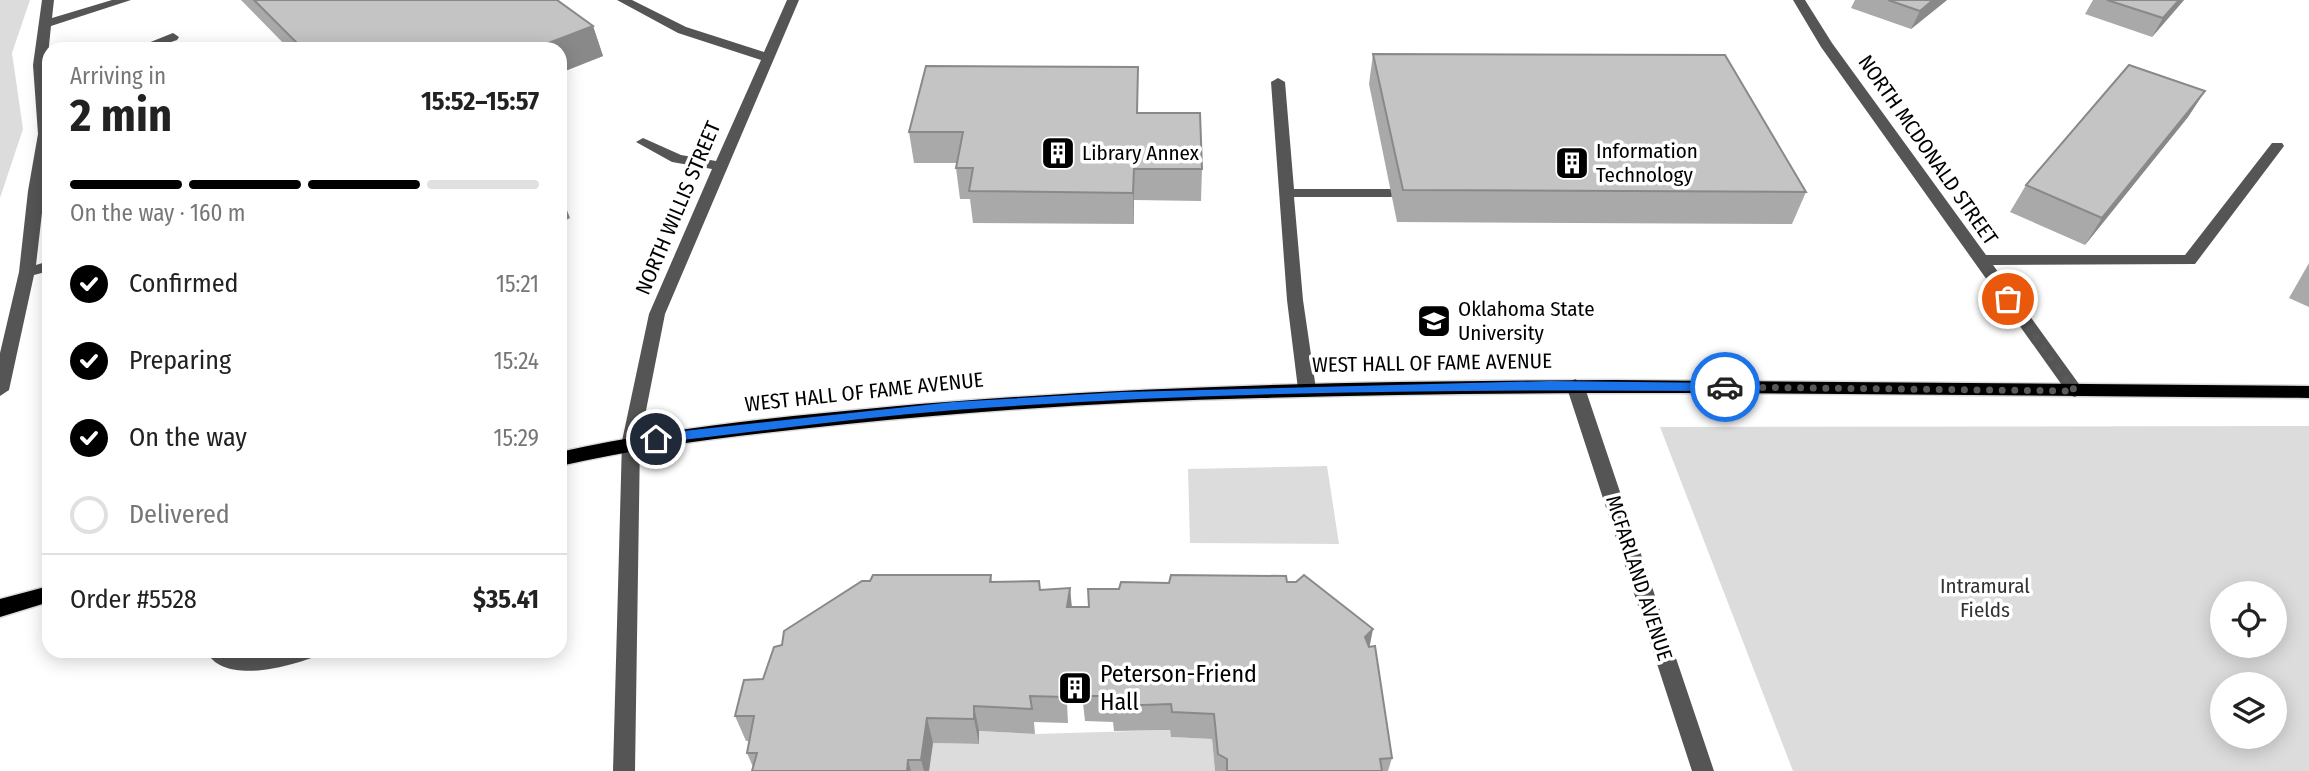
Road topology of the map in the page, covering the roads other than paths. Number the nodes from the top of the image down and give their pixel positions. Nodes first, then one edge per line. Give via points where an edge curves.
1 (48, 0) edge
2 (125, 0) edge
3 (623, 0) edge
4 (793, 0) edge
5 (1799, 0) edge
6 (44, 24) junction
7 (173, 37) dead end
8 (44, 42) edge
9 (159, 42) edge
10 (768, 58) junction
11 (1278, 82) dead end
12 (643, 142) dead end
13 (2277, 146) dead end
14 (42, 160) edge
15 (719, 166) junction
16 (1286, 193) junction
17 (1391, 193) dead end
18 (42, 198) edge
19 (34, 201) junction
20 (1980, 260) junction
21 (42, 268) edge
22 (27, 272) junction
23 (1576, 385) junction
24 (1307, 389) junction
25 (0, 390) edge
26 (2075, 391) junction
27 (2309, 392) edge
28 (631, 441) junction
29 (567, 457) edge
30 (42, 596) edge
31 (0, 608) edge
32 (230, 658) edge
33 (287, 658) edge
34 (624, 771) edge
35 (1703, 771) edge

1 - 6 street
2 - 6 street
3 - 10 street via 682,30
4 - 10 street, NORTH WILLIS STREET
5 - 20 street, NORTH MCDONALD STREET
6 - 8 street
7 - 9 street
10 - 15 street, NORTH WILLIS STREET
11 - 16 street
12 - 15 street via 677,159
13 - 20 street via 2189,260
14 - 19 street
15 - 28 street, NORTH WILLIS STREET via 657,314
16 - 17 street
16 - 24 street
18 - 19 street
19 - 22 street
20 - 26 street, NORTH MCDONALD STREET
21 - 22 street
22 - 25 street
23 - 24 main road, WEST HALL OF FAME AVENUE
23 - 26 main road, WEST HALL OF FAME AVENUE
23 - 35 street, MCFARLAND AVENUE
24 - 28 main road, WEST HALL OF FAME AVENUE via 953,406
26 - 27 main road, WEST HALL OF FAME AVENUE
28 - 29 main road, WEST HALL OF FAME AVENUE
28 - 34 street, NORTH WILLIS STREET
30 - 31 main road
32 - 33 street via 240,663

